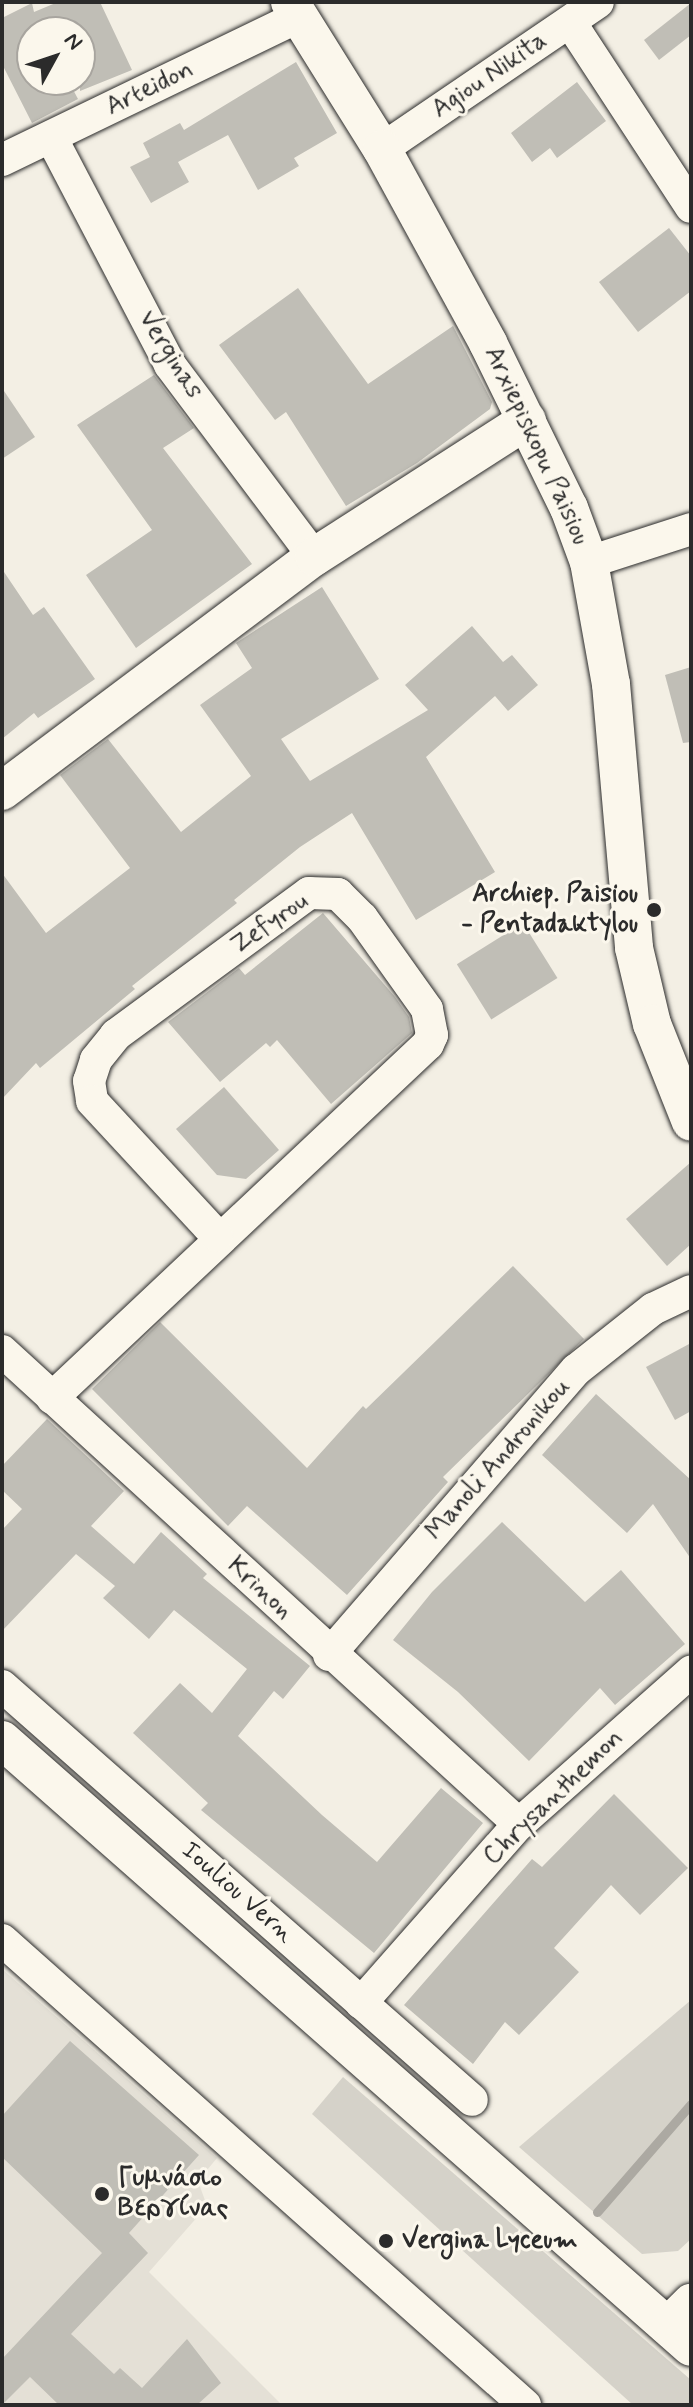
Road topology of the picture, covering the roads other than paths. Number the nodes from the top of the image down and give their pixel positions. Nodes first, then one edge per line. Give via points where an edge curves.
1 (598, 2) edge
2 (294, 9) edge
3 (570, 22) junction
4 (51, 137) junction
5 (382, 149) junction
6 (2, 160) edge
7 (691, 207) edge
8 (527, 420) junction
9 (691, 529) edge
10 (314, 557) junction
11 (589, 562) junction
12 (2, 791) edge
13 (691, 1122) edge
14 (217, 1236) junction
15 (691, 1291) edge
16 (2, 1351) edge
17 (52, 1398) junction
18 (329, 1655) junction
19 (691, 1672) edge
20 (2, 1686) edge
21 (2, 1740) edge
22 (519, 1824) junction
23 (2, 1940) edge
24 (361, 2003) junction
25 (472, 2100) dead end
26 (683, 2326) edge
27 (525, 2405) edge

1 - 3 street, Agiou Nikita
2 - 4 street, Arteidon
2 - 5 street, Arxiepiskopu Paisiou
3 - 5 street, Agiou Nikita
3 - 7 street
4 - 6 street, Arteidon
4 - 10 street, Verginas via 170,365
5 - 8 street, Arxiepiskopu Paisiou
8 - 10 street
8 - 11 street, Arxiepiskopu Paisiou
9 - 11 street
10 - 12 street
11 - 13 street, Arxiepiskopu Paisiou via 611,684 634,948 652,1024
14 - 14 street, Zefyrou via 421,1052 432,1035 427,1009 362,918 338,894 309,893 116,1035 96,1060 89,1081 92,1101
14 - 17 street, Zefyrou
15 - 18 street, Manoli Andronikou via 653,1309 576,1370
16 - 17 street, Krinon
17 - 18 street, Krinon
18 - 22 street, Krinon
19 - 22 street, Chrysanthemon
20 - 24 street, Iouliou Vern
21 - 26 street
22 - 24 street, Chrysanthemon
23 - 27 street
24 - 25 street, Iouliou Vern

